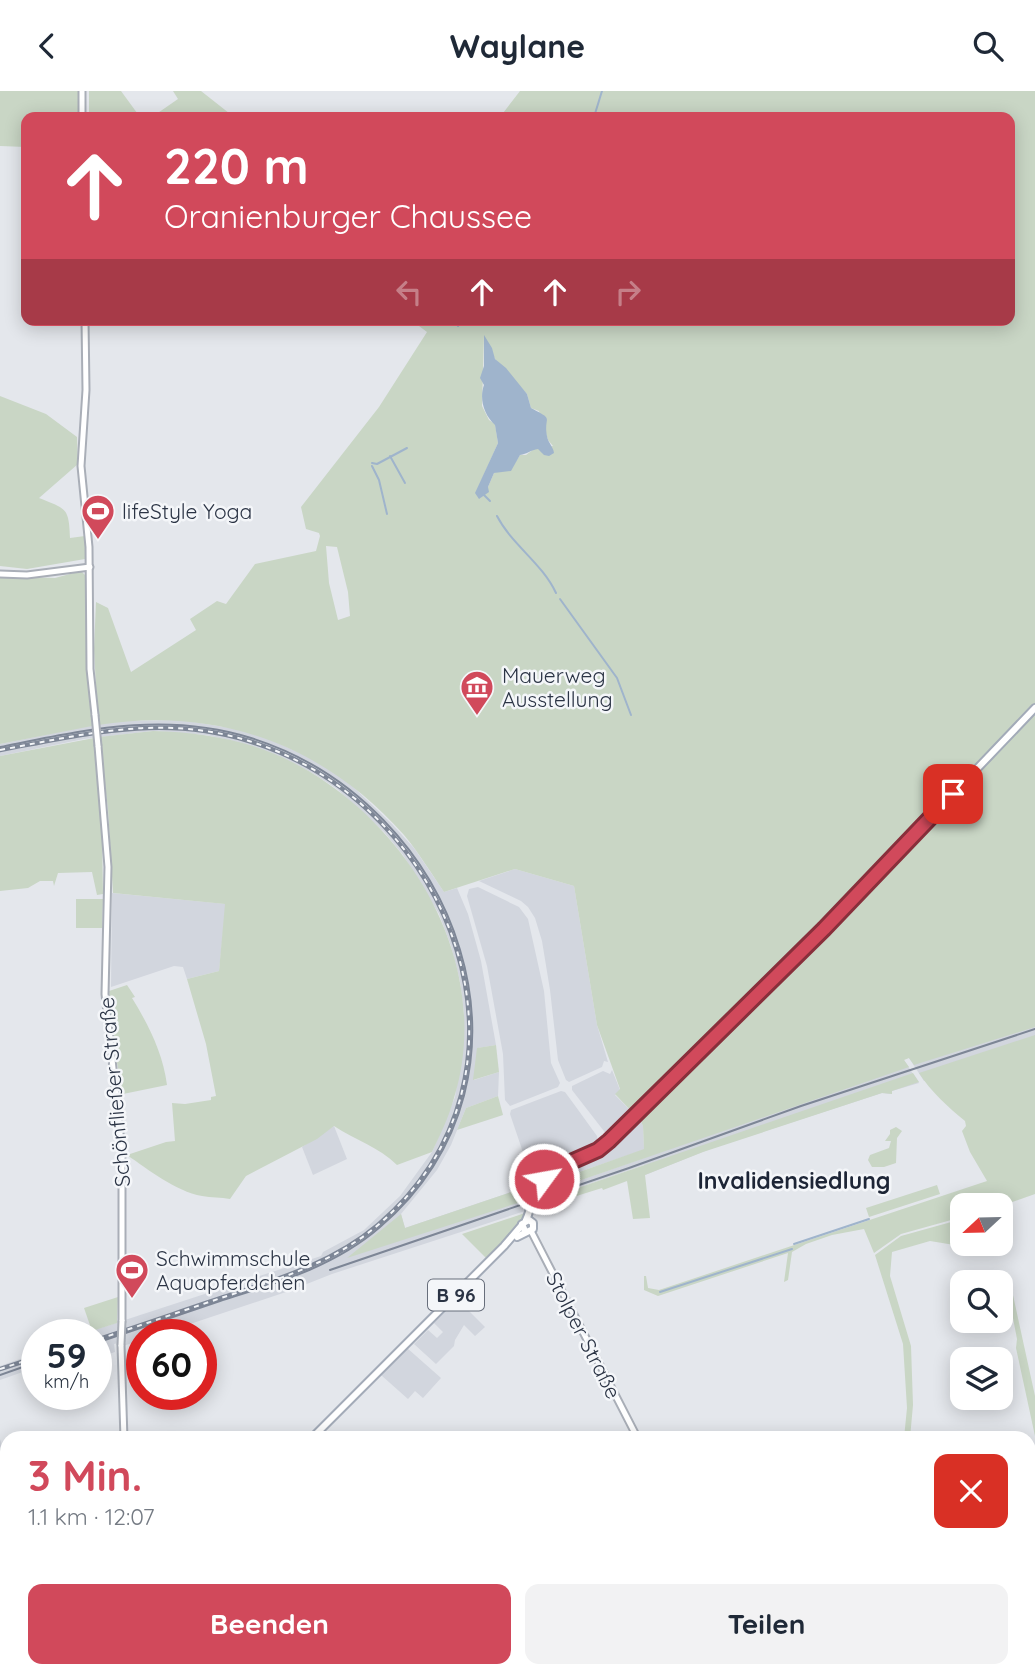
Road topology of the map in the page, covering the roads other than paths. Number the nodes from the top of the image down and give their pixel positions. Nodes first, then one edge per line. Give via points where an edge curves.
1 (82, 91) edge
2 (82, 112) edge
3 (85, 326) edge
4 (90, 567) junction
5 (0, 574) edge
6 (1035, 708) edge
7 (527, 1226) junction
8 (124, 1431) edge
9 (319, 1431) edge
10 (634, 1431) edge

1 - 2 main road
3 - 4 main road, Schönfließer Straße via 81,456
4 - 5 main road
4 - 8 main road, Schönfließer Straße, bridge via 90,669 108,867 105,994 122,1152
6 - 7 main road via 824,929 638,1112 598,1150 555,1169 538,1183
7 - 9 main road, B 96
7 - 10 main road, Stolper Straße

